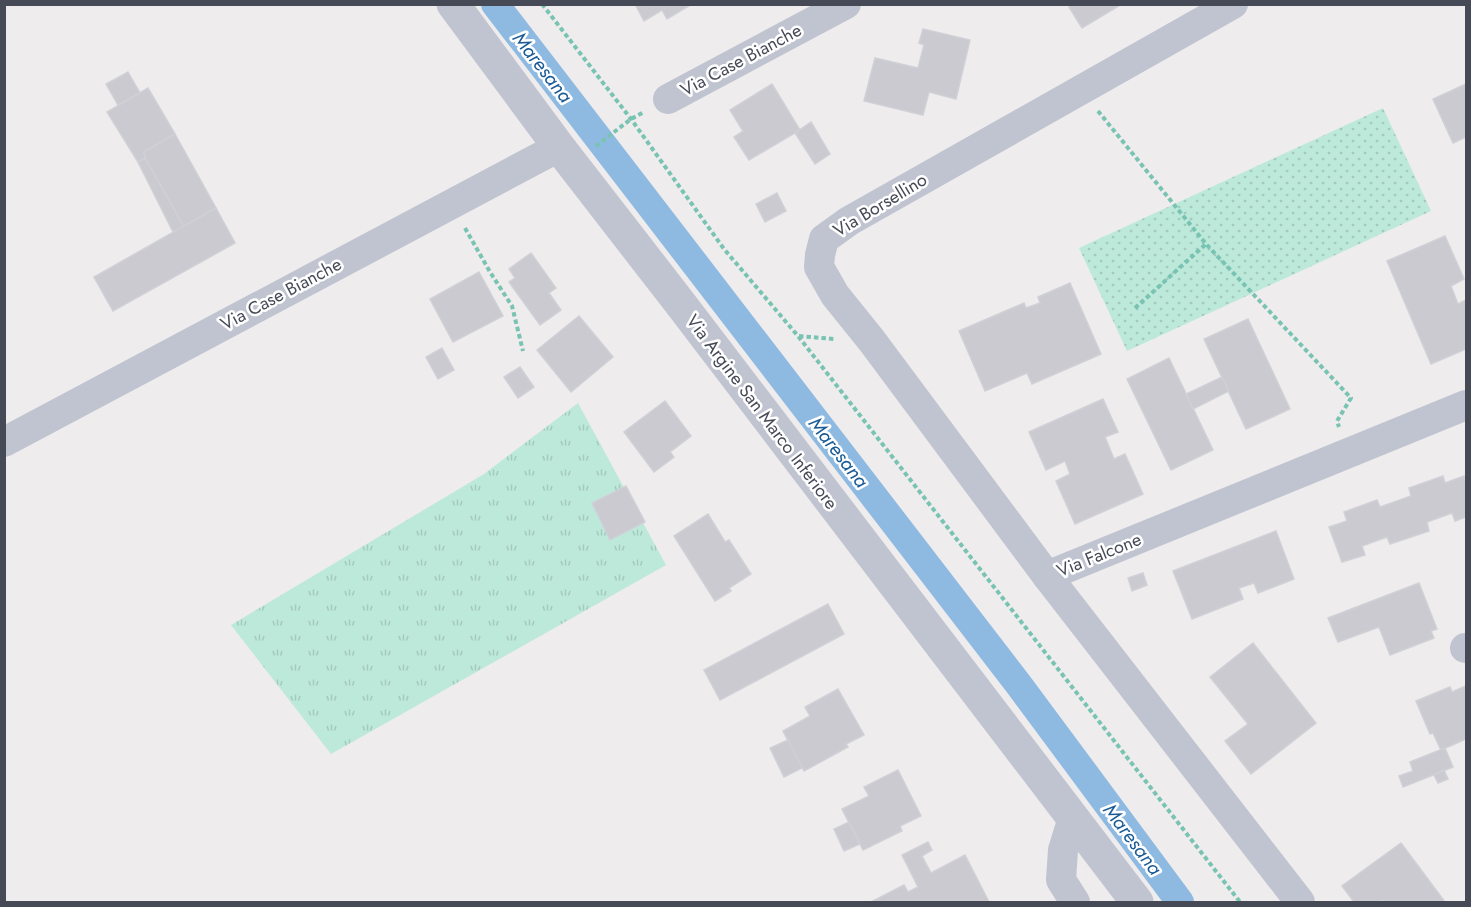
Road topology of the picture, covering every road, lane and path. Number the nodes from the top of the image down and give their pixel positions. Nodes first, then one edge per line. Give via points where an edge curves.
1 (453, 4) edge
2 (542, 4) edge
3 (846, 4) edge
4 (1233, 4) edge
5 (1082, 90) junction
6 (668, 99) dead end
7 (622, 127) dead end
8 (559, 147) junction
9 (591, 150) dead end
10 (452, 203) junction
11 (1206, 244) junction
12 (1136, 308) dead end
13 (524, 351) dead end
14 (1467, 405) edge
15 (4, 442) edge
16 (1349, 453) junction
17 (1047, 576) junction
18 (1073, 819) junction
19 (1075, 903) edge
20 (1137, 903) edge
21 (1240, 903) edge
22 (1299, 903) edge

1 - 8 street, Via Argine San Marco Inferiore
2 - 21 path via 724,249 798,336
3 - 6 street, Via Case Bianche
4 - 5 street, Via Borsellino
5 - 11 path
5 - 17 street, Via Borsellino via 849,221 824,240 819,255 819,267 835,295
7 - 9 path
8 - 10 street, Via Case Bianche
8 - 18 street, Via Argine San Marco Inferiore
10 - 13 path via 512,306
10 - 15 street, Via Case Bianche
11 - 12 path
11 - 16 path via 1351,398 1337,421
14 - 16 street, Via Falcone
16 - 17 street, Via Falcone
17 - 22 street, Via Falcone
18 - 19 street via 1062,850 1061,880
18 - 20 street, Via Argine San Marco Inferiore

